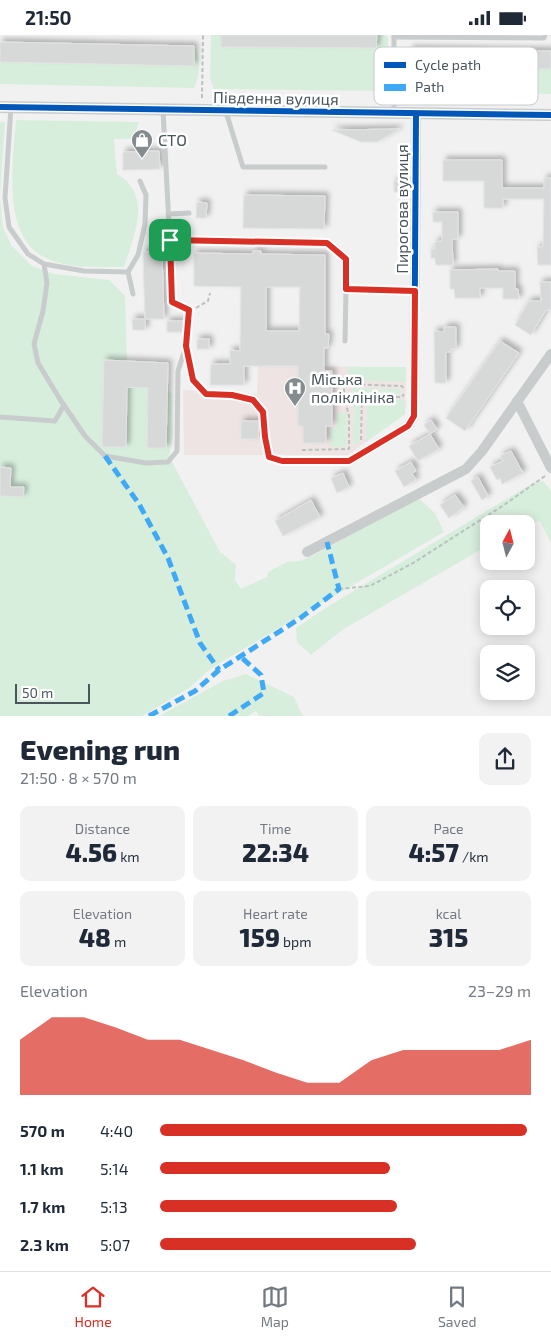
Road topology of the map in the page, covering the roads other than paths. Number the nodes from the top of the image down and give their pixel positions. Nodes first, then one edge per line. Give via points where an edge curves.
1 (545, 35) edge
2 (394, 36) edge
3 (394, 105) edge
4 (6, 107) edge
5 (163, 110) junction
6 (226, 111) junction
7 (394, 114) junction
8 (416, 114) junction
9 (551, 115) edge
10 (325, 167) dead end
11 (140, 181) dead end
12 (189, 213) dead end
13 (168, 214) junction
14 (170, 240) junction
15 (44, 264) junction
16 (128, 272) junction
17 (346, 289) junction
18 (415, 291) junction
19 (133, 294) dead end
20 (346, 341) dead end
21 (186, 346) junction
22 (551, 354) edge
23 (518, 401) junction
24 (64, 405) junction
25 (0, 417) edge
26 (301, 461) joint
27 (551, 468) edge
28 (307, 552) dead end

1 - 2 lane via 544,38
3 - 7 lane
4 - 5 street, Південна вулиця
4 - 15 lane via 5,198 9,227 28,253
5 - 6 street, Південна вулиця
5 - 13 lane
6 - 7 street, Південна вулиця
6 - 10 lane via 243,167
7 - 8 street, Південна вулиця
8 - 9 street, Південна вулиця
8 - 18 street, Пирогова вулиця
11 - 16 lane via 146,195 144,224 138,255
12 - 13 lane
13 - 14 lane
14 - 17 lane via 327,243 346,259
14 - 21 lane via 172,302 189,310
15 - 16 lane via 84,271
15 - 24 lane via 47,283 34,344 38,363
16 - 19 lane
17 - 18 lane
17 - 20 lane
18 - 26 street, Пирогова вулиця via 414,416 408,426 349,461
21 - 24 lane via 178,371 177,451 168,462 146,463 105,456
21 - 26 lane via 193,380 206,394 253,400 263,412 269,457
22 - 23 street
23 - 27 street
23 - 28 street via 466,469
24 - 25 lane via 54,421

